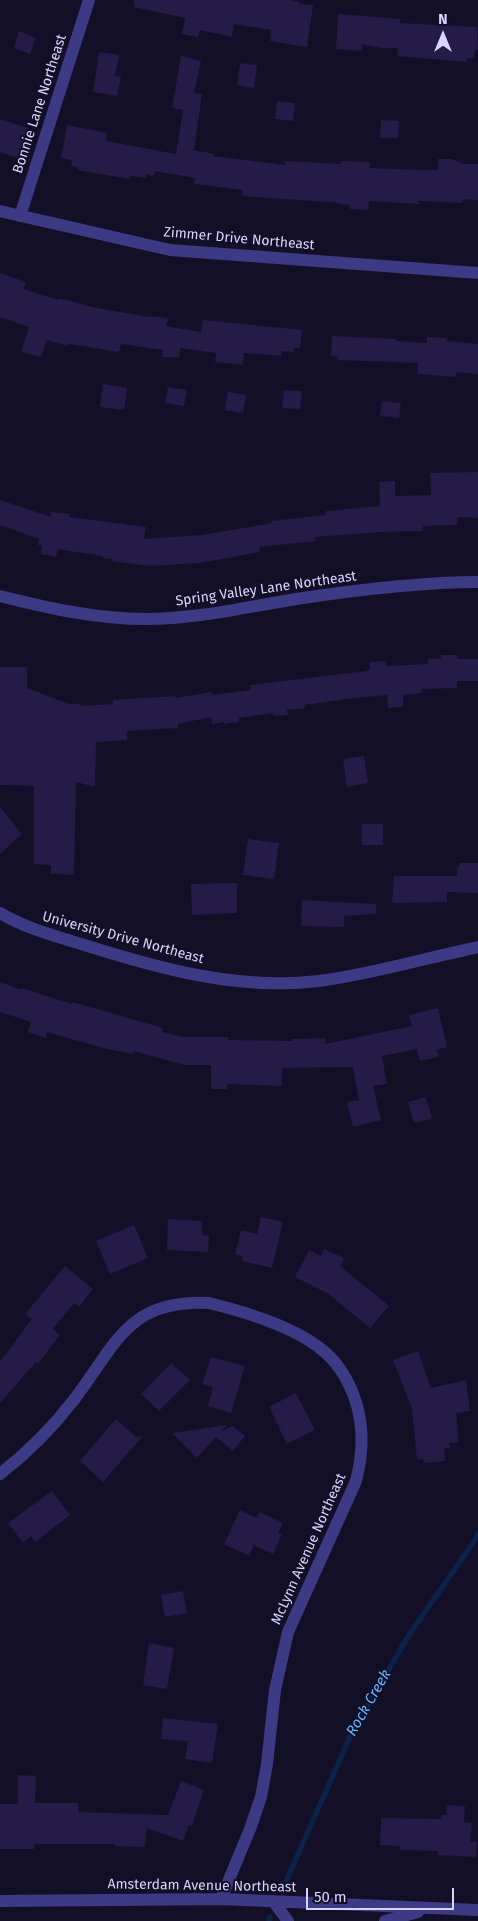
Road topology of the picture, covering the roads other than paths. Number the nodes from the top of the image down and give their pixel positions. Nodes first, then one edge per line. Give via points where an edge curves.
1 (89, 0) edge
2 (0, 211) edge
3 (20, 216) junction
4 (478, 273) edge
5 (478, 582) edge
6 (0, 596) edge
7 (0, 913) edge
8 (478, 947) edge
9 (0, 1474) edge
10 (220, 1899) junction
11 (0, 1901) edge
12 (274, 1901) junction
13 (433, 1908) junction
14 (478, 1910) edge
15 (288, 1921) edge
16 (385, 1921) edge

1 - 3 street, Bonnie Lane Northeast
2 - 3 street, Zimmer Drive Northeast
3 - 4 street, Zimmer Drive Northeast via 170,250
5 - 6 street, Spring Valley Lane Northeast via 388,588 206,615 146,619 92,616
7 - 8 street, University Drive Northeast via 33,929 135,960 187,973 259,982 346,977
9 - 10 street, McLynn Avenue Northeast via 66,1410 127,1328 151,1311 166,1306 209,1303 289,1330 326,1353 350,1387 360,1418 361,1464 288,1632 275,1690 261,1797
10 - 11 street, Amsterdam Avenue Northeast
10 - 12 street, Amsterdam Avenue Northeast
12 - 13 street, Amsterdam Avenue Northeast
12 - 15 street
13 - 14 street, Amsterdam Avenue Northeast
13 - 16 street

